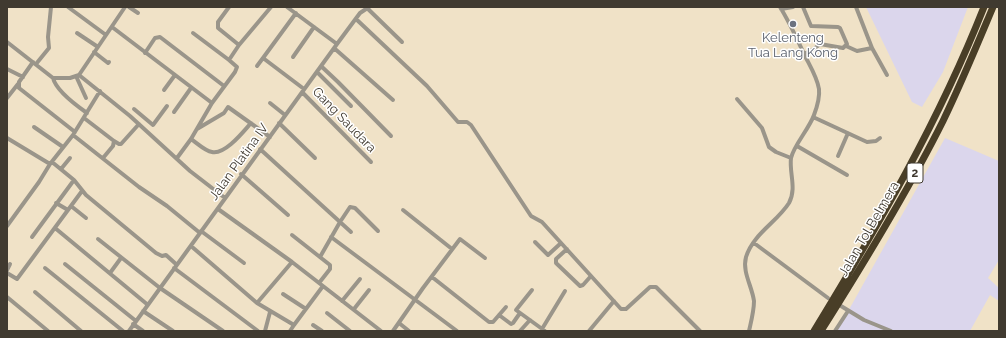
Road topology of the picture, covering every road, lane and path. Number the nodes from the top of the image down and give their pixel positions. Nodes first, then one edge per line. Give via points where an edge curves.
1 (51, 7) edge
2 (68, 7) edge
3 (125, 7) edge
4 (129, 7) edge
5 (229, 7) edge
6 (272, 7) edge
7 (287, 7) edge
8 (793, 7) edge
9 (803, 7) edge
10 (856, 7) edge
11 (984, 7) edge
12 (993, 7) edge
13 (368, 8) edge
14 (781, 8) edge
15 (138, 13) dead end
16 (296, 13) junction
17 (356, 19) junction
18 (112, 27) junction
19 (314, 27) junction
20 (77, 33) dead end
21 (192, 33) dead end
22 (106, 35) junction
23 (7, 42) edge
24 (402, 42) dead end
25 (239, 45) junction
26 (335, 46) junction
27 (846, 46) junction
28 (98, 47) junction
29 (872, 48) junction
30 (94, 52) junction
31 (145, 52) junction
32 (804, 54) junction
33 (293, 57) dead end
34 (263, 58) junction
35 (229, 60) junction
36 (109, 62) dead end
37 (34, 63) junction
38 (257, 66) dead end
39 (321, 66) junction
40 (7, 69) edge
41 (316, 72) junction
42 (175, 75) junction
43 (887, 75) dead end
44 (77, 76) junction
45 (23, 77) junction
46 (53, 78) junction
47 (18, 84) junction
48 (224, 86) junction
49 (191, 88) junction
50 (164, 90) dead end
51 (303, 90) junction
52 (100, 91) junction
53 (7, 98) edge
54 (86, 98) dead end
55 (737, 98) dead end
56 (393, 100) dead end
57 (212, 103) junction
58 (270, 103) dead end
59 (167, 106) dead end
60 (351, 106) dead end
61 (134, 110) dead end
62 (174, 112) dead end
63 (87, 113) junction
64 (285, 115) junction
65 (813, 117) junction
66 (84, 118) junction
67 (251, 123) junction
68 (279, 123) junction
69 (139, 124) junction
70 (34, 127) dead end
71 (196, 129) junction
72 (74, 133) junction
73 (848, 133) junction
74 (391, 136) dead end
75 (270, 137) junction
76 (7, 138) edge
77 (880, 138) dead end
78 (191, 139) junction
79 (114, 140) junction
80 (797, 146) junction
81 (63, 147) junction
82 (260, 149) junction
83 (838, 156) dead end
84 (70, 158) dead end
85 (103, 158) junction
86 (176, 158) junction
87 (315, 158) dead end
88 (792, 158) junction
89 (371, 162) dead end
90 (51, 163) junction
91 (61, 169) junction
92 (241, 174) junction
93 (847, 175) dead end
94 (74, 180) junction
95 (82, 191) junction
96 (225, 198) junction
97 (56, 203) junction
98 (71, 206) junction
99 (218, 209) junction
100 (68, 210) junction
101 (403, 210) dead end
102 (288, 215) dead end
103 (86, 218) dead end
104 (340, 222) junction
105 (7, 226) edge
106 (55, 228) junction
107 (378, 231) dead end
108 (200, 232) junction
109 (351, 232) dead end
110 (292, 235) dead end
111 (32, 237) dead end
112 (331, 237) junction
113 (98, 239) dead end
114 (535, 242) dead end
115 (561, 243) junction
116 (754, 243) junction
117 (191, 246) junction
118 (452, 249) junction
119 (567, 249) junction
120 (320, 257) junction
121 (121, 258) junction
122 (485, 258) dead end
123 (292, 262) junction
124 (244, 263) dead end
125 (10, 264) dead end
126 (66, 264) dead end
127 (176, 266) junction
128 (45, 268) dead end
129 (7, 272) edge
130 (110, 273) junction
131 (591, 276) junction
132 (432, 277) junction
133 (360, 279) dead end
134 (319, 282) junction
135 (323, 286) junction
136 (160, 288) junction
137 (369, 290) dead end
138 (532, 290) dead end
139 (565, 291) dead end
140 (35, 292) dead end
141 (283, 294) dead end
142 (7, 297) edge
143 (828, 298) dead end
144 (414, 300) junction
145 (342, 301) junction
146 (614, 301) junction
147 (257, 303) junction
148 (148, 304) junction
149 (841, 306) dead end
150 (506, 307) dead end
151 (306, 309) junction
152 (354, 310) junction
153 (143, 311) junction
154 (848, 311) junction
155 (270, 312) junction
156 (520, 313) junction
157 (327, 314) dead end
158 (499, 314) junction
159 (530, 320) junction
160 (135, 323) junction
161 (399, 323) junction
162 (294, 325) junction
163 (313, 325) dead end
164 (543, 330) edge
165 (48, 331) edge
166 (80, 331) edge
167 (123, 331) edge
168 (128, 331) edge
169 (143, 331) edge
170 (173, 331) edge
171 (223, 331) edge
172 (258, 331) edge
173 (265, 331) edge
174 (290, 331) edge
175 (322, 331) edge
176 (350, 331) edge
177 (381, 331) edge
178 (393, 331) edge
179 (409, 331) edge
180 (457, 331) edge
181 (520, 331) edge
182 (589, 331) edge
183 (700, 331) edge
184 (749, 331) edge
185 (814, 331) edge
186 (821, 331) edge
187 (835, 331) edge
188 (891, 331) edge

1 - 37 street via 49,48
2 - 22 street
3 - 18 street
4 - 15 street
5 - 25 street via 218,22 218,28
6 - 25 street
7 - 16 street
8 - 14 street
9 - 27 street via 811,26 840,28 847,42
10 - 29 street
11 - 185 highway, Jalan Tol Belmera / 2 via 954,78 912,164
12 - 186 highway, Jalan Tol Belmera / 2 via 929,147 875,243
13 - 17 street, Jalan Platina IV
13 - 24 street
14 - 32 street
16 - 19 street
16 - 34 street
17 - 26 street, Jalan Platina IV
17 - 115 street via 427,86 458,122 467,122 471,125 530,216 542,222
18 - 22 street
18 - 31 street
19 - 26 street
19 - 33 street
20 - 28 street
21 - 35 street
22 - 28 street
23 - 37 street
25 - 35 street
26 - 39 street, Jalan Platina IV
26 - 56 street
27 - 29 street via 857,51
27 - 32 street via 843,48 820,44
28 - 30 street
29 - 43 street
30 - 36 street
30 - 44 street
31 - 42 street
31 - 48 street via 155,38 160,37
32 - 65 street via 816,77 819,90
34 - 38 street
34 - 51 street, Gang Saudara
35 - 48 street via 236,65 236,69
37 - 45 street
37 - 46 street
39 - 41 street, Jalan Platina IV
39 - 74 street
40 - 45 street
41 - 51 street, Jalan Platina IV
41 - 60 street
42 - 49 street
42 - 50 street
44 - 46 street
44 - 52 street
44 - 54 street
45 - 47 street
46 - 63 street via 55,84
47 - 53 street
47 - 72 street via 29,97
48 - 57 street
49 - 57 street
49 - 62 street
51 - 64 street, Jalan Platina IV
51 - 89 street, Gang Saudara
52 - 63 street
52 - 69 street
55 - 88 street via 762,128 769,147
57 - 71 street
58 - 64 street
59 - 61 street via 153,125
63 - 66 street
64 - 68 street, Jalan Platina IV
65 - 73 street
65 - 80 street
66 - 72 street
66 - 79 street
67 - 71 street via 228,107 224,113
67 - 75 street
67 - 78 street via 227,148 215,152
68 - 75 street, Jalan Platina IV
68 - 87 street
69 - 79 street via 121,144
69 - 86 street
70 - 81 street
71 - 78 street
72 - 81 street
72 - 85 street
73 - 77 street via 867,142
73 - 83 street
75 - 82 street, Jalan Platina IV
76 - 90 street
78 - 86 street
79 - 85 street via 114,146
80 - 88 street
80 - 93 street
81 - 90 street
82 - 92 street, Jalan Platina IV
82 - 104 street
84 - 91 street
85 - 108 street
86 - 96 street
88 - 116 street via 791,198
90 - 91 street
90 - 105 street
91 - 94 street
92 - 96 street, Jalan Platina IV
92 - 102 street
94 - 95 street
94 - 97 street
95 - 98 street
95 - 127 street
96 - 99 street, Jalan Platina IV
97 - 100 street
97 - 111 street
98 - 100 street
98 - 103 street
99 - 108 street, Jalan Platina IV
99 - 123 street
100 - 106 street
101 - 118 street
104 - 107 street via 352,206
104 - 109 street
104 - 112 street
106 - 129 street via 17,279
106 - 130 street
108 - 117 street, Jalan Platina IV
108 - 124 street
110 - 120 street
112 - 120 street
112 - 144 street
113 - 121 street
114 - 115 street via 548,256
115 - 119 street
116 - 143 street
116 - 184 street via 747,254 745,265 754,302
117 - 127 street, Jalan Platina IV
117 - 147 street
118 - 122 street via 460,239
118 - 132 street
119 - 131 street
119 - 131 street via 556,259 556,263 580,286
120 - 134 street via 331,267
121 - 130 street
121 - 136 street
123 - 134 street
123 - 147 street
125 - 129 street
126 - 160 street
127 - 136 street, Jalan Platina IV
127 - 172 street
128 - 167 street
130 - 148 street
131 - 146 street
132 - 144 street
132 - 158 street via 489,322 493,322
133 - 145 street
134 - 135 street
135 - 145 street
135 - 151 street
136 - 148 street, Jalan Platina IV
136 - 171 street
137 - 152 street
138 - 156 street via 516,309
139 - 164 street
140 - 166 street
141 - 151 street
142 - 165 street
144 - 161 street
144 - 180 street
145 - 152 street
146 - 182 street
146 - 183 street via 624,310 650,287 656,287
147 - 155 street
148 - 153 street, Jalan Platina IV
149 - 154 street
150 - 158 street
151 - 162 street
152 - 177 street
153 - 160 street, Jalan Platina IV
153 - 170 street
154 - 187 street
154 - 188 street
155 - 162 street
155 - 173 street
156 - 158 street via 511,324
156 - 159 street
157 - 176 street
159 - 164 street
159 - 181 street
160 - 168 street, Jalan Platina IV
160 - 169 street
161 - 178 street
161 - 179 street
162 - 174 street
163 - 175 street

